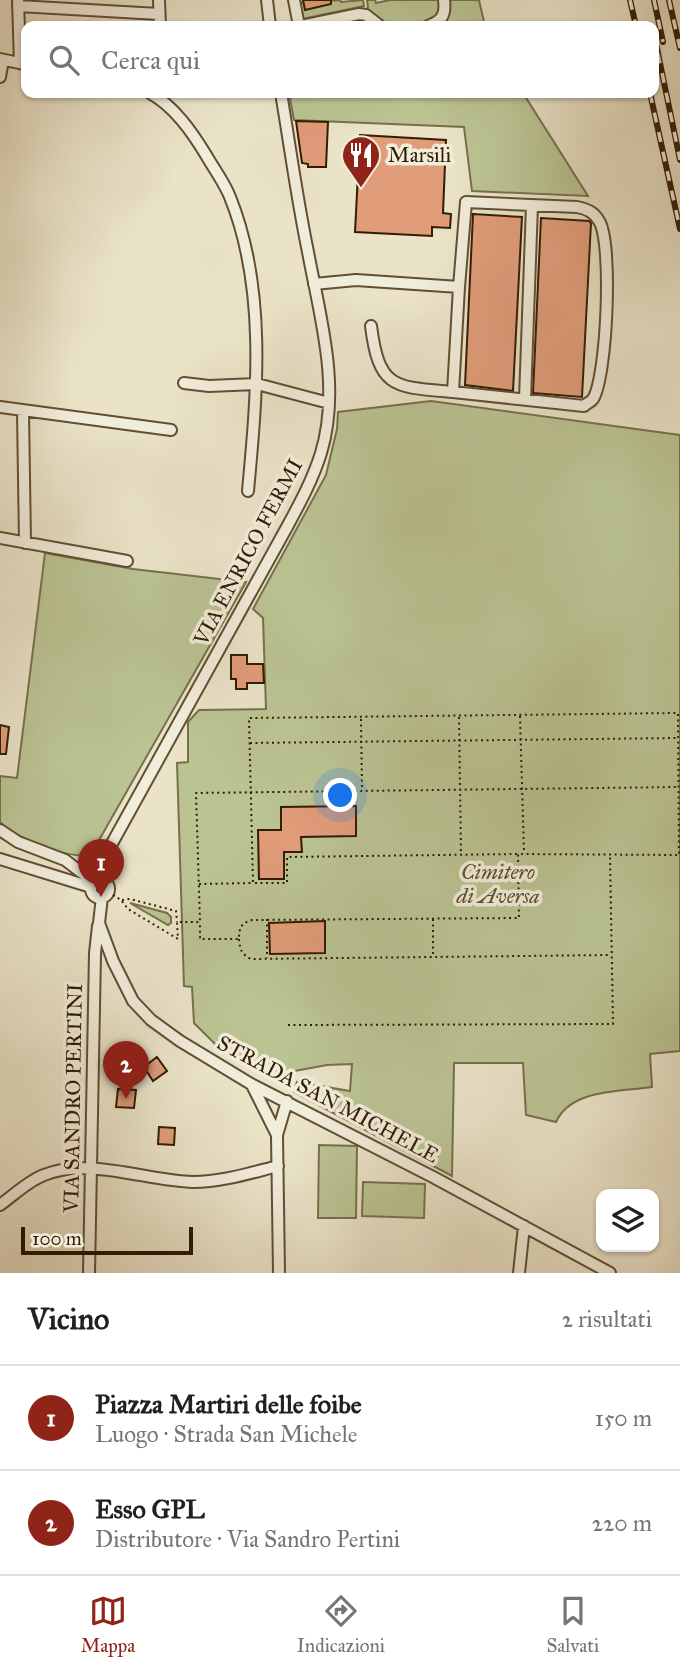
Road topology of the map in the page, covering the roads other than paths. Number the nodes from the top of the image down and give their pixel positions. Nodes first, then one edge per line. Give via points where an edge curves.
1 (159, 0) edge
2 (267, 0) edge
3 (294, 0) edge
4 (444, 0) edge
5 (18, 3) edge
6 (159, 14) junction
7 (160, 21) edge
8 (269, 21) edge
9 (299, 21) edge
10 (325, 21) edge
11 (374, 21) edge
12 (439, 21) edge
13 (21, 40) edge
14 (1, 59) edge
15 (21, 64) edge
16 (0, 77) edge
17 (160, 98) edge
18 (282, 98) edge
19 (532, 205) junction
20 (314, 284) junction
21 (459, 287) junction
22 (371, 326) dead end
23 (184, 383) dead end
24 (257, 384) junction
25 (453, 392) junction
26 (525, 399) junction
27 (329, 403) junction
28 (0, 407) edge
29 (23, 411) junction
30 (171, 430) dead end
31 (248, 491) dead end
32 (0, 538) edge
33 (25, 542) junction
34 (127, 561) dead end
35 (0, 830) edge
36 (0, 859) edge
37 (95, 883) junction
38 (99, 923) junction
39 (251, 1084) junction
40 (287, 1101) junction
41 (277, 1135) junction
42 (278, 1166) junction
43 (90, 1169) junction
44 (0, 1205) edge
45 (524, 1226) junction
46 (89, 1273) edge
47 (279, 1273) edge
48 (519, 1273) edge
49 (610, 1273) edge

1 - 6 street
2 - 8 street
3 - 9 street
4 - 12 street
5 - 6 street
5 - 13 street
6 - 7 street
10 - 11 street via 359,14
14 - 15 street
14 - 16 street
17 - 24 street via 198,142 229,194 244,239 253,293
18 - 20 street, VIA ENRICO FERMI
19 - 21 street via 466,202
19 - 26 street
19 - 26 street via 590,210 601,223 607,313 601,374 593,398 584,406
20 - 21 street via 356,280
20 - 27 street, VIA ENRICO FERMI via 323,326
21 - 25 street
22 - 25 street via 375,356 384,374 396,384
23 - 24 street
24 - 27 street
24 - 31 street
25 - 26 street
27 - 37 street, VIA ENRICO FERMI via 321,452 310,482 105,856
28 - 29 street
29 - 30 street
29 - 33 street
32 - 33 street
33 - 34 street
35 - 37 street via 65,860
36 - 37 street
37 - 38 street, STRADA SAN MICHELE via 94,896 105,895
38 - 39 street, STRADA SAN MICHELE via 132,1001 180,1041
38 - 43 street, VIA SANDRO PERTINI
39 - 40 street, STRADA SAN MICHELE
39 - 41 street
40 - 41 street
40 - 45 street, STRADA SAN MICHELE
41 - 42 street
42 - 43 street via 193,1182
42 - 47 street
43 - 44 street via 45,1175
43 - 46 street, VIA SANDRO PERTINI
45 - 48 street
45 - 49 street, STRADA SAN MICHELE

